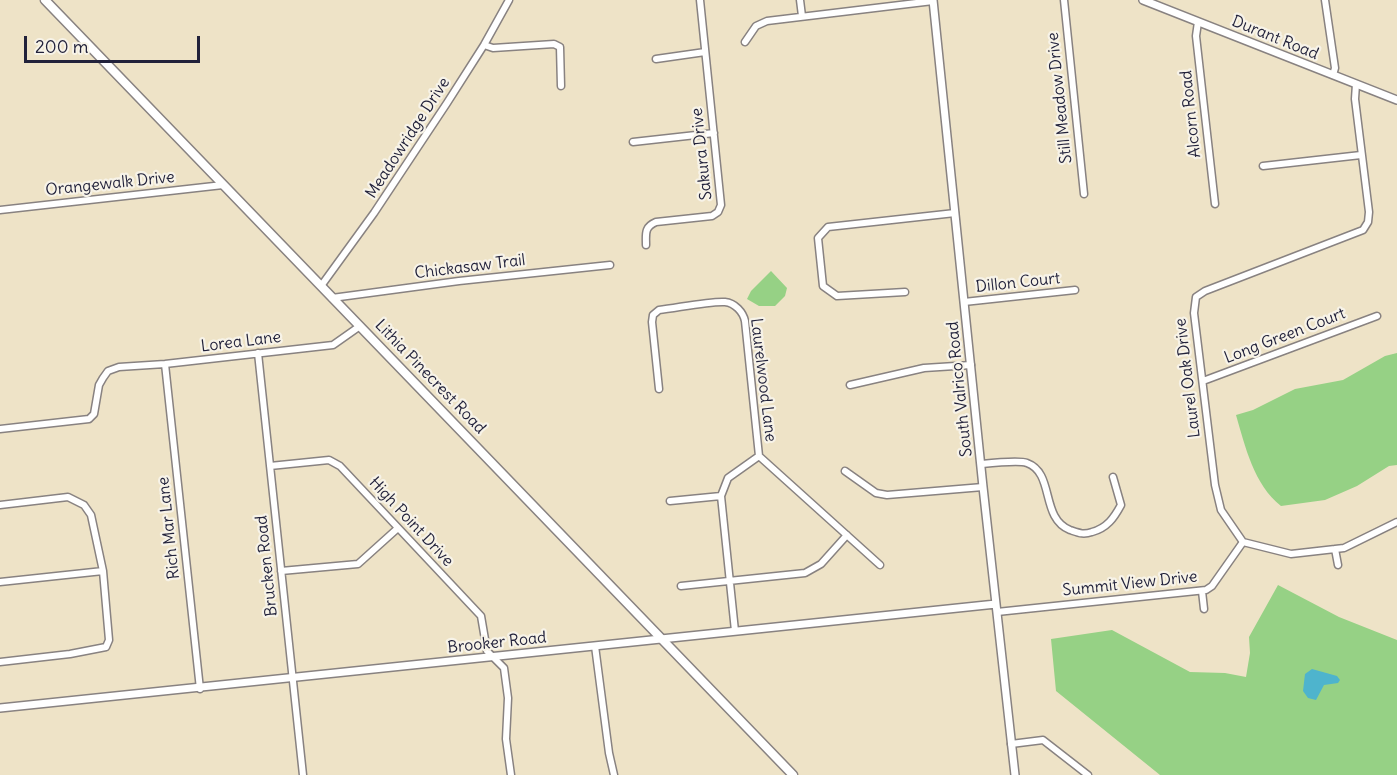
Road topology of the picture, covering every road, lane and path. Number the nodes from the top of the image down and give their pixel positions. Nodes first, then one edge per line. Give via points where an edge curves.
1 (45, 0) edge
2 (500, 0) edge
3 (700, 0) edge
4 (800, 0) edge
5 (933, 0) edge
6 (1064, 0) edge
7 (1143, 0) edge
8 (1325, 0) edge
9 (507, 2) edge
10 (802, 16) junction
11 (1198, 22) junction
12 (745, 42) dead end
13 (484, 45) junction
14 (705, 52) junction
15 (656, 59) dead end
16 (1333, 75) junction
17 (1356, 84) junction
18 (561, 86) dead end
19 (1397, 100) edge
20 (714, 133) junction
21 (633, 142) dead end
22 (1361, 155) junction
23 (1263, 166) dead end
24 (223, 185) junction
25 (1083, 194) dead end
26 (1215, 204) dead end
27 (0, 210) edge
28 (955, 213) junction
29 (646, 245) dead end
30 (610, 265) dead end
31 (321, 286) junction
32 (1075, 290) dead end
33 (905, 292) dead end
34 (332, 298) junction
35 (964, 302) junction
36 (1377, 316) dead end
37 (360, 326) junction
38 (258, 353) junction
39 (165, 364) junction
40 (971, 364) junction
41 (1203, 381) junction
42 (850, 385) dead end
43 (659, 389) dead end
44 (0, 429) edge
45 (759, 456) junction
46 (981, 464) junction
47 (270, 466) junction
48 (845, 471) dead end
49 (1113, 477) dead end
50 (983, 487) junction
51 (721, 496) junction
52 (670, 501) dead end
53 (0, 504) edge
54 (1397, 522) edge
55 (398, 528) junction
56 (847, 535) junction
57 (1243, 542) junction
58 (1335, 549) junction
59 (880, 565) dead end
60 (1338, 565) dead end
61 (103, 571) junction
62 (281, 571) junction
63 (730, 581) junction
64 (0, 582) edge
65 (681, 585) dead end
66 (1202, 591) junction
67 (996, 604) junction
68 (1204, 609) dead end
69 (997, 612) junction
70 (735, 632) junction
71 (662, 639) junction
72 (596, 646) junction
73 (495, 658) junction
74 (0, 662) edge
75 (294, 678) junction
76 (200, 688) junction
77 (0, 708) edge
78 (1011, 744) junction
79 (1084, 774) edge
80 (303, 775) edge
81 (511, 775) edge
82 (614, 775) edge
83 (793, 775) edge
84 (1015, 775) edge

1 - 24 main road, Lithia Pinecrest Road
2 - 9 street
3 - 14 street, Sakura Drive
4 - 10 street
5 - 10 street
5 - 28 street, South Valrico Road
6 - 25 street, Still Meadow Drive
7 - 11 street, Durant Road
8 - 16 street
9 - 13 street, Meadowridge Drive
10 - 12 street via 756,26
11 - 16 street, Durant Road
11 - 26 street, Alcorn Road via 1196,36
13 - 18 street via 560,47
13 - 31 street, Meadowridge Drive via 370,220
14 - 15 street
14 - 20 street, Sakura Drive
16 - 17 street, Durant Road
17 - 19 street, Durant Road
17 - 22 street, Laurel Oak Drive via 1354,99
20 - 21 street
20 - 29 street, Sakura Drive via 721,205 718,212 648,225
22 - 23 street
22 - 41 street, Laurel Oak Drive via 1369,212 1363,230 1196,297 1194,313
24 - 27 street, Orangewalk Drive
24 - 31 main road, Lithia Pinecrest Road
28 - 33 street via 828,227 818,238 824,286 837,296
28 - 35 street, South Valrico Road
30 - 34 street, Chickasaw Trail
31 - 34 main road, Lithia Pinecrest Road
32 - 35 street, Dillon Court
34 - 37 main road, Lithia Pinecrest Road
35 - 40 street, South Valrico Road
36 - 41 street, Long Green Court
37 - 38 street, Lorea Lane via 333,345
37 - 71 main road, Lithia Pinecrest Road
38 - 39 street, Lorea Lane
38 - 47 street, Brucken Road
39 - 44 street, Lorea Lane via 119,367 108,372 99,385 94,414 89,419
39 - 76 street, Rich Mar Lane
40 - 42 street via 924,368
40 - 46 street, South Valrico Road
41 - 57 street, Laurel Oak Drive via 1221,510
43 - 45 street, Laurelwood Lane via 652,322 656,312 727,302 742,312
45 - 51 street via 728,478
45 - 56 street, Laurelwood Lane
46 - 49 street via 1027,463 1037,470 1045,484 1051,512 1063,527 1083,535 1101,530 1113,520 1121,505
46 - 50 street, South Valrico Road
47 - 55 street, High Point Drive via 328,460 340,466
47 - 62 street, Brucken Road
48 - 50 street via 876,493 887,495
50 - 67 street, South Valrico Road
51 - 52 street
51 - 63 street
53 - 61 street via 68,497 84,506 91,515
54 - 58 street
55 - 62 street via 358,564
55 - 73 street, High Point Drive via 481,616 487,651
56 - 59 street, Laurelwood Lane
56 - 63 street via 821,564 805,573
57 - 58 street via 1290,554
57 - 66 street, Summit View Drive via 1212,586
58 - 60 street
61 - 64 street
61 - 74 street via 109,640 106,647
62 - 75 street, Brucken Road
63 - 65 street
63 - 70 street
66 - 68 street
66 - 69 street, Summit View Drive
67 - 69 street, South Valrico Road
67 - 70 street, Brooker Road
69 - 78 street, South Valrico Road
70 - 71 street, Brooker Road
71 - 72 street, Brooker Road
71 - 83 main road, Lithia Pinecrest Road
72 - 73 street, Brooker Road
72 - 82 street
73 - 75 street, Brooker Road
73 - 81 street, High Point Drive via 504,668
75 - 76 street, Brooker Road
75 - 80 street, Brucken Road
76 - 77 street, Brooker Road
78 - 79 street via 1043,740
78 - 84 street, South Valrico Road

